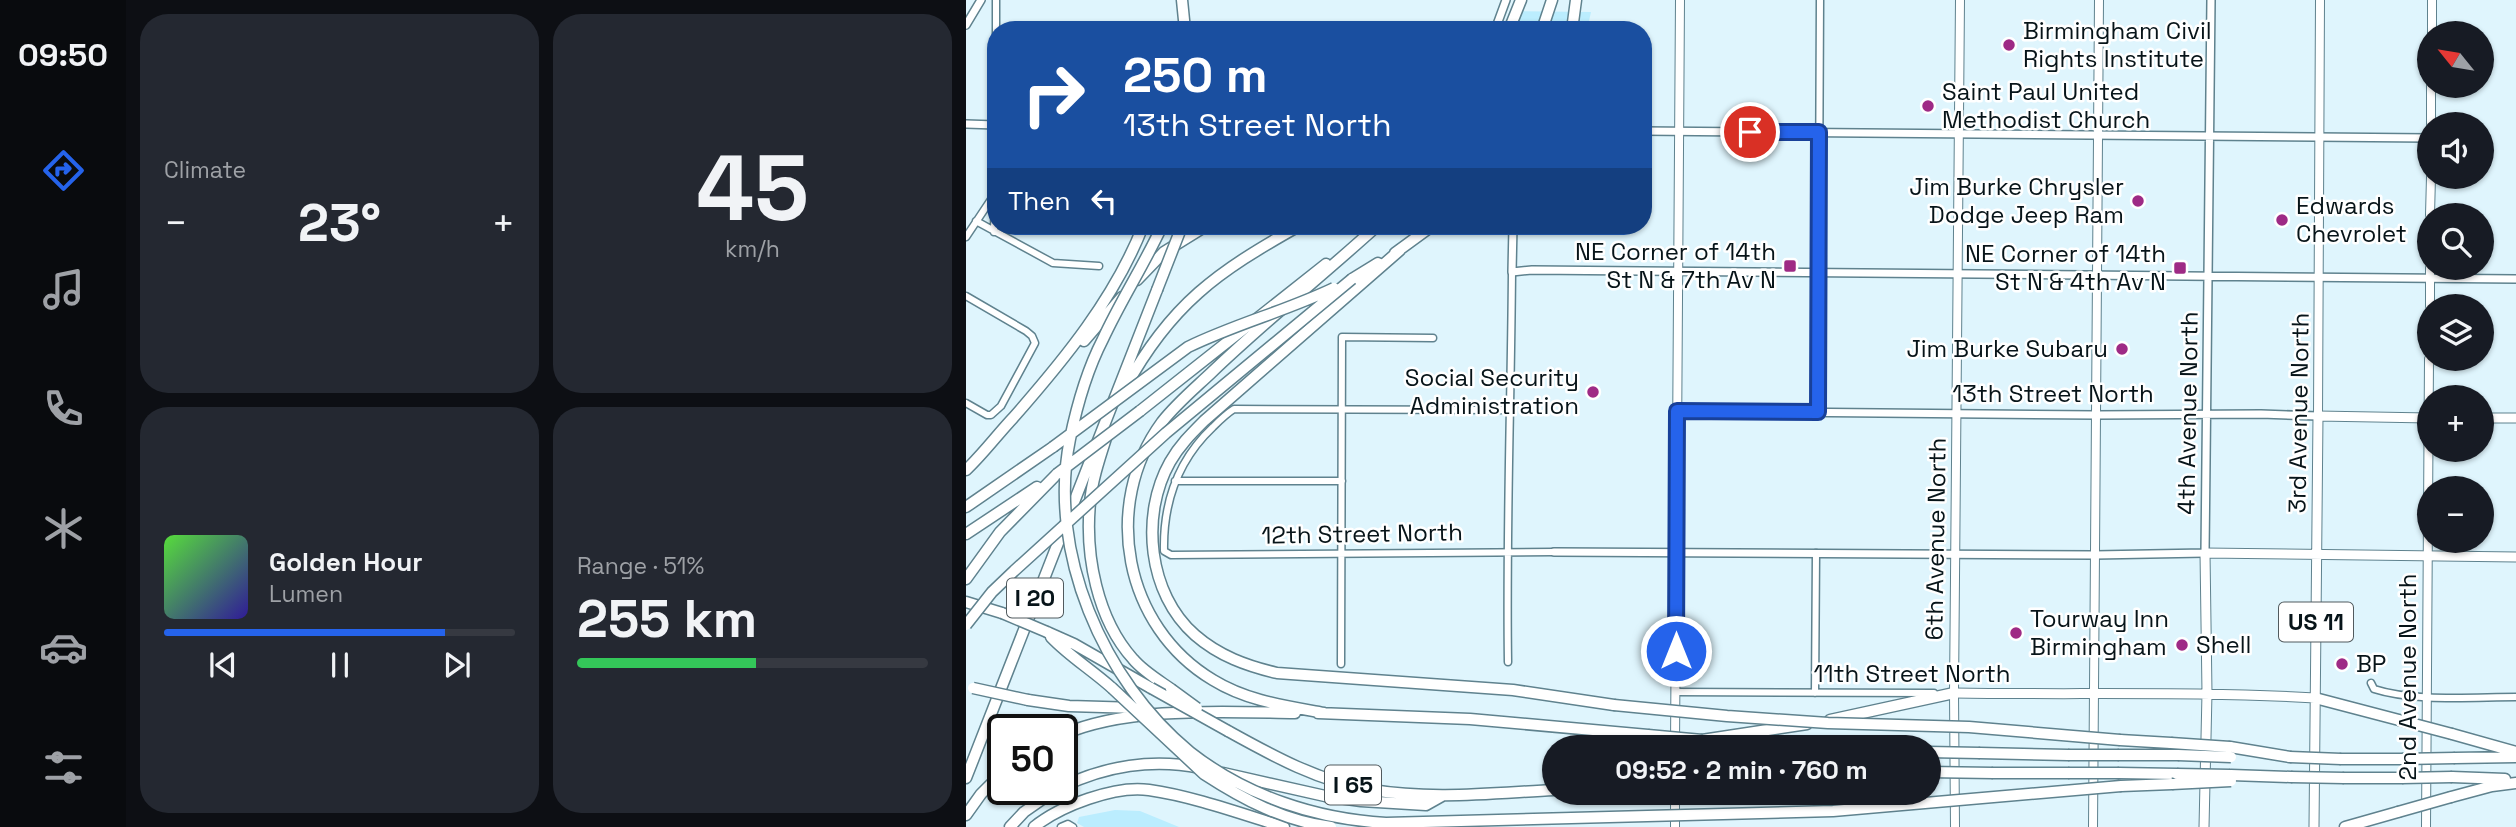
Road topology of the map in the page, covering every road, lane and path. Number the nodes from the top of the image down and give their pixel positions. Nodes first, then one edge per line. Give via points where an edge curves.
1 (981, 0) edge
2 (996, 0) edge
3 (1506, 0) edge
4 (1521, 0) edge
5 (1552, 0) edge
6 (1576, 0) edge
7 (1680, 0) edge
8 (1820, 0) edge
9 (1960, 0) edge
10 (2099, 0) edge
11 (2211, 0) edge
12 (2320, 0) edge
13 (2432, 0) edge
14 (1181, 3) edge
15 (996, 21) edge
16 (1180, 21) edge
17 (1184, 21) edge
18 (1498, 21) edge
19 (1513, 21) edge
20 (1545, 21) edge
21 (1573, 21) edge
22 (2432, 21) edge
23 (966, 26) edge
24 (966, 124) edge
25 (987, 125) edge
26 (1652, 131) edge
27 (1679, 131) junction
28 (1819, 132) junction
29 (1959, 134) junction
30 (2098, 135) junction
31 (2211, 136) junction
32 (2320, 137) junction
33 (2417, 138) edge
34 (987, 205) edge
35 (976, 221) junction
36 (987, 228) edge
37 (1000, 235) edge
38 (1139, 235) edge
39 (1157, 235) edge
40 (1178, 235) edge
41 (1190, 235) edge
42 (1283, 235) edge
43 (1365, 235) edge
44 (1366, 235) edge
45 (1421, 235) edge
46 (1513, 235) edge
47 (966, 237) edge
48 (1400, 250) junction
49 (1099, 266) dead end
50 (1678, 271) junction
51 (1512, 272) junction
52 (1818, 272) junction
53 (1958, 274) junction
54 (2097, 275) junction
55 (2210, 275) junction
56 (2319, 277) junction
57 (2417, 278) edge
58 (1352, 279) junction
59 (2494, 279) edge
60 (2516, 279) edge
61 (969, 298) edge
62 (966, 308) edge
63 (1433, 338) dead end
64 (1045, 382) junction
65 (1120, 396) junction
66 (966, 403) edge
67 (1342, 409) junction
68 (1511, 410) junction
69 (1677, 411) junction
70 (1818, 412) junction
71 (1957, 414) junction
72 (2096, 415) junction
73 (2207, 415) junction
74 (2318, 416) junction
75 (1108, 418) junction
76 (2417, 418) edge
77 (2494, 418) edge
78 (2516, 418) edge
79 (2429, 462) edge
80 (966, 470) edge
81 (1058, 474) junction
82 (1175, 481) junction
83 (1342, 481) junction
84 (966, 507) edge
85 (966, 534) edge
86 (1506, 552) junction
87 (1554, 552) joint
88 (1676, 552) junction
89 (1342, 553) junction
90 (1816, 553) junction
91 (2205, 553) junction
92 (1956, 554) junction
93 (2095, 555) junction
94 (2316, 556) junction
95 (2428, 556) junction
96 (2516, 557) edge
97 (966, 579) edge
98 (966, 603) edge
99 (966, 625) edge
100 (1047, 632) junction
101 (1508, 662) dead end
102 (1341, 664) dead end
103 (2371, 683) dead end
104 (970, 687) edge
105 (1676, 692) junction
106 (1815, 693) junction
107 (1954, 693) junction
108 (2207, 693) junction
109 (2094, 695) junction
110 (2427, 696) junction
111 (2516, 697) edge
112 (2315, 698) junction
113 (1186, 712) junction
114 (1324, 713) junction
115 (1078, 730) edge
116 (1228, 731) junction
117 (1648, 735) edge
118 (1675, 735) edge
119 (1734, 735) edge
120 (1941, 752) edge
121 (2230, 752) junction
122 (2516, 754) edge
123 (1941, 772) edge
124 (966, 779) edge
125 (1078, 779) edge
126 (2174, 779) junction
127 (2516, 782) edge
128 (987, 788) edge
129 (1542, 791) edge
130 (1442, 796) junction
131 (1034, 805) edge
132 (1675, 805) edge
133 (966, 815) edge
134 (1010, 827) edge
135 (1034, 827) edge
136 (1284, 827) edge
137 (1331, 827) edge
138 (1675, 827) edge
139 (1955, 827) edge
140 (2093, 827) edge
141 (2204, 827) edge
142 (2314, 827) edge
143 (2345, 827) edge
144 (2426, 827) edge

1 - 23 street
2 - 15 street
3 - 18 street
4 - 19 highway
5 - 20 highway
6 - 21 highway
7 - 27 main road
8 - 28 street
9 - 29 main road, 6th Avenue North
10 - 30 main road
11 - 31 street, 4th Avenue North
12 - 32 main road, 3rd Avenue North
13 - 22 main road
14 - 16 highway
14 - 17 highway
24 - 25 street
26 - 27 street
27 - 28 street
27 - 50 main road
28 - 29 street
28 - 52 street
29 - 30 street
29 - 53 main road, 6th Avenue North
30 - 31 street
30 - 54 main road
31 - 32 street
31 - 55 street, 4th Avenue North
32 - 33 street
32 - 56 main road, 3rd Avenue North
34 - 35 street
35 - 36 street
35 - 47 street
37 - 49 street via 1053,263
38 - 64 highway via 1109,294
39 - 126 highway, bridge via 1103,338 1078,407 1069,442 1066,485 1071,552 1102,642 1135,695 1192,753 1229,777 1312,812 1387,824 1833,811
40 - 75 highway, bridge
41 - 64 highway via 1148,267
42 - 65 highway, I 20 via 1236,262 1192,297 1150,346
43 - 81 highway, I 20, bridge
44 - 114 highway via 1168,414 1146,450 1129,499 1127,537 1132,573 1146,610 1168,642 1194,668 1228,689
45 - 48 highway
46 - 51 street
48 - 58 highway
48 - 121 highway, bridge via 1204,421 1170,461 1157,492 1151,528 1160,580 1175,610 1196,635 1243,664 1278,673 1513,691 1727,716 1969,727
50 - 51 street
50 - 52 street
50 - 69 main road
51 - 68 street
52 - 53 street
52 - 70 street
53 - 54 street
53 - 71 main road, 6th Avenue North
54 - 55 street
54 - 72 main road
55 - 56 street
55 - 73 street, 4th Avenue North
56 - 57 street
56 - 74 main road, 3rd Avenue North
58 - 84 highway, bridge via 1188,347
58 - 99 highway, bridge via 1146,452 1014,571
59 - 60 street
61 - 62 street
61 - 66 street via 1034,340 1033,350 1001,406 989,416
63 - 67 street via 1342,337
64 - 80 highway
65 - 75 highway, I 20
65 - 116 highway, bridge via 1090,500 1088,536 1096,585 1109,622 1132,659
67 - 68 street
67 - 82 street via 1234,409 1195,445
67 - 83 street
68 - 86 street
69 - 70 street, 13th Street North
69 - 88 main road
70 - 71 street, 13th Street North
71 - 72 street, 13th Street North
71 - 92 main road, 6th Avenue North
72 - 73 street, 13th Street North
72 - 93 main road
73 - 74 street, 13th Street North
73 - 91 street, 4th Avenue North
74 - 76 main road, 13th Street North
74 - 94 main road, 3rd Avenue North / US 11
75 - 124 highway, I 20
77 - 78 main road
79 - 95 main road, 2nd Avenue North
81 - 85 highway
81 - 97 highway, I 20 via 1000,532
82 - 83 street
82 - 89 street, 12th Street North via 1164,529 1164,551 1171,555
83 - 89 street
86 - 87 street, 12th Street North
86 - 89 street, 12th Street North
86 - 101 street
87 - 88 street
88 - 90 street
88 - 105 main road
89 - 102 street
90 - 92 street
90 - 106 street
91 - 93 street
91 - 94 main road
91 - 108 main road, 4th Avenue North
92 - 93 street
92 - 107 main road, 6th Avenue North
93 - 109 main road
94 - 95 main road
94 - 112 main road, 3rd Avenue North / US 11
95 - 96 main road
95 - 110 main road, 2nd Avenue North
98 - 100 highway, I 65, bridge
100 - 116 highway, I 65, bridge
100 - 137 highway, bridge via 1217,783 1277,813
103 - 110 street via 2384,692
104 - 113 highway, bridge via 1069,706
105 - 106 street, 11th Street North
105 - 118 main road
106 - 107 street, 11th Street North
107 - 109 main road, 11th Street North
107 - 119 highway
107 - 139 main road, 6th Avenue North
108 - 109 main road, 11th Street North
108 - 112 main road, 11th Street North
108 - 141 main road, 4th Avenue North
109 - 140 main road
110 - 111 street
110 - 144 main road, 2nd Avenue North
112 - 122 highway, bridge
112 - 142 main road, 3rd Avenue North / US 11
113 - 114 highway
113 - 115 highway via 1102,722
114 - 117 highway, bridge via 1470,719
116 - 130 highway, I 65 via 1268,754 1344,783 1368,790
120 - 121 highway, bridge
121 - 122 highway, bridge via 2341,759
123 - 126 highway, bridge via 2119,773
125 - 130 highway via 1109,769 1178,764 1361,801 1426,805
126 - 127 highway, bridge
127 - 143 highway, bridge
128 - 133 highway
129 - 130 highway, I 65
131 - 134 highway
132 - 138 main road
135 - 136 highway via 1103,794 1147,789

